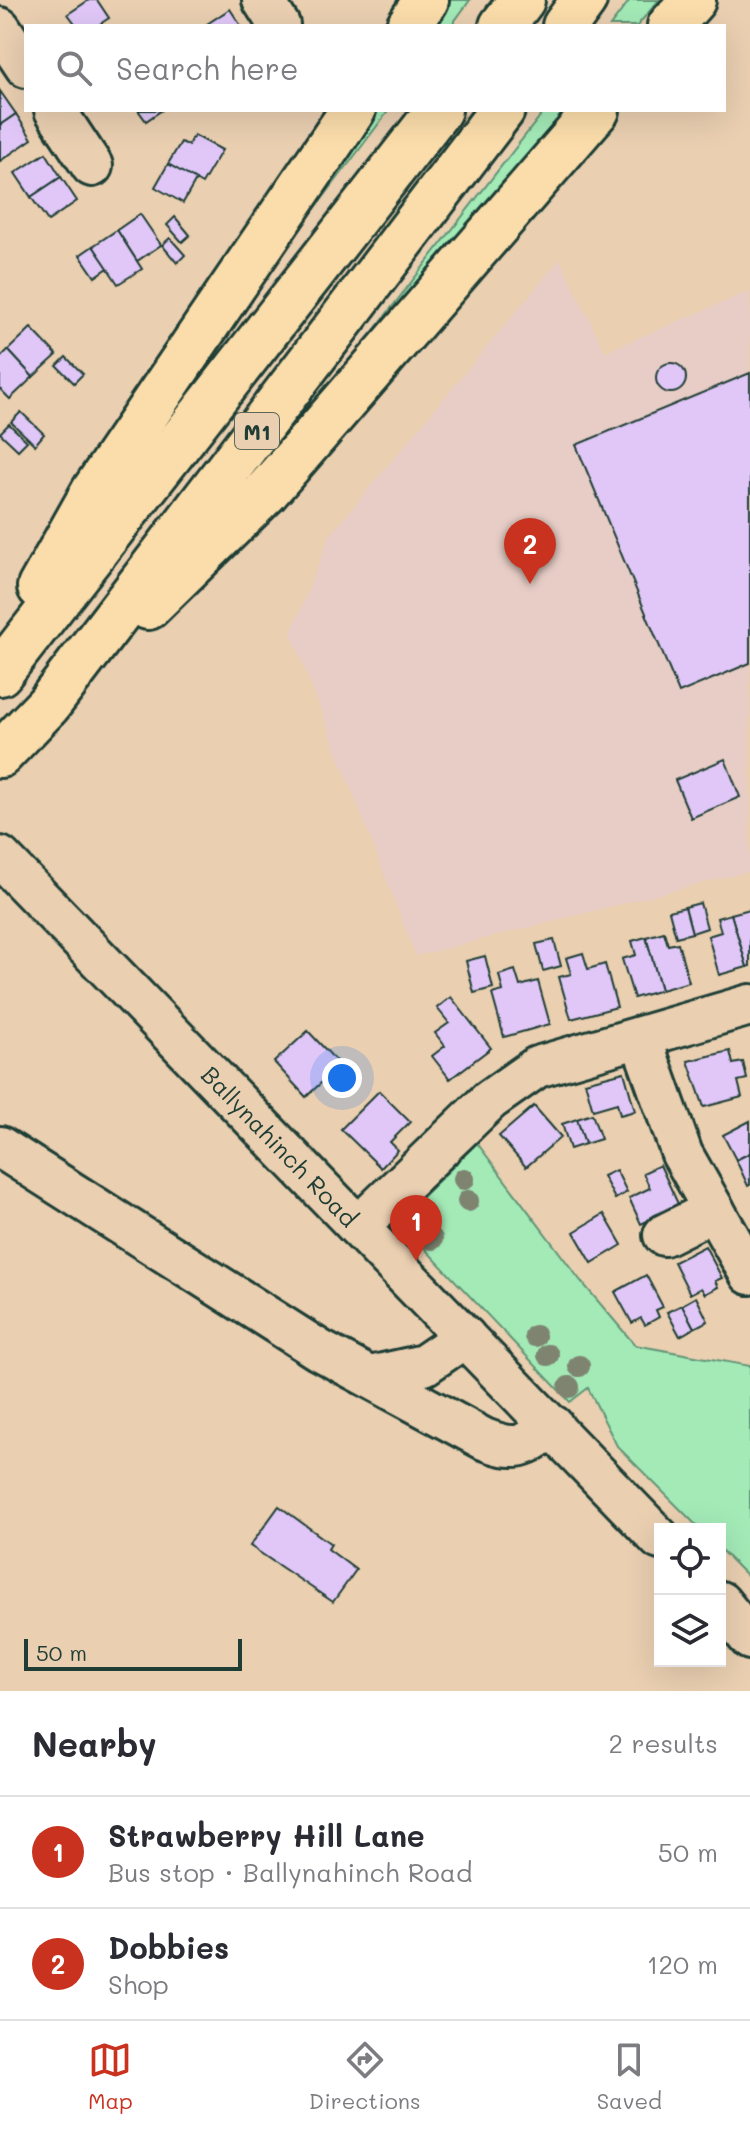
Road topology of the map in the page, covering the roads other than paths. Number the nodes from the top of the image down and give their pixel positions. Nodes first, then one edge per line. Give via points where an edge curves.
1 (426, 0) edge
2 (522, 0) edge
3 (584, 0) edge
4 (693, 0) edge
5 (410, 24) edge
6 (504, 24) edge
7 (566, 24) edge
8 (672, 24) edge
9 (0, 28) edge
10 (24, 64) edge
11 (56, 112) edge
12 (352, 112) edge
13 (437, 112) edge
14 (500, 112) edge
15 (595, 112) edge
16 (92, 166) dead end
17 (0, 659) edge
18 (0, 673) edge
19 (48, 705) junction
20 (3, 751) edge
21 (0, 857) edge
22 (750, 1005) edge
23 (641, 1039) junction
24 (0, 1147) edge
25 (714, 1210) junction
26 (358, 1227) junction
27 (664, 1235) dead end
28 (750, 1274) edge
29 (465, 1337) junction
30 (370, 1377) junction
31 (553, 1426) junction
32 (654, 1533) edge
33 (726, 1609) edge
34 (750, 1639) edge

1 - 5 highway
2 - 6 highway
3 - 7 highway
4 - 8 highway
9 - 10 street
11 - 16 street
12 - 17 highway via 94,491
13 - 18 highway, M1
14 - 19 highway, M1
15 - 19 highway via 265,493
19 - 20 highway, M1
21 - 26 street, Ballynahinch Road
22 - 23 street
23 - 25 street via 682,1154
23 - 26 street via 537,1067 490,1100
24 - 30 street
25 - 27 street
25 - 28 street
26 - 29 street, Ballynahinch Road
29 - 30 street via 424,1365
29 - 31 street, Ballynahinch Road
30 - 31 street via 507,1448 525,1446
31 - 32 street, Ballynahinch Road
33 - 34 street

